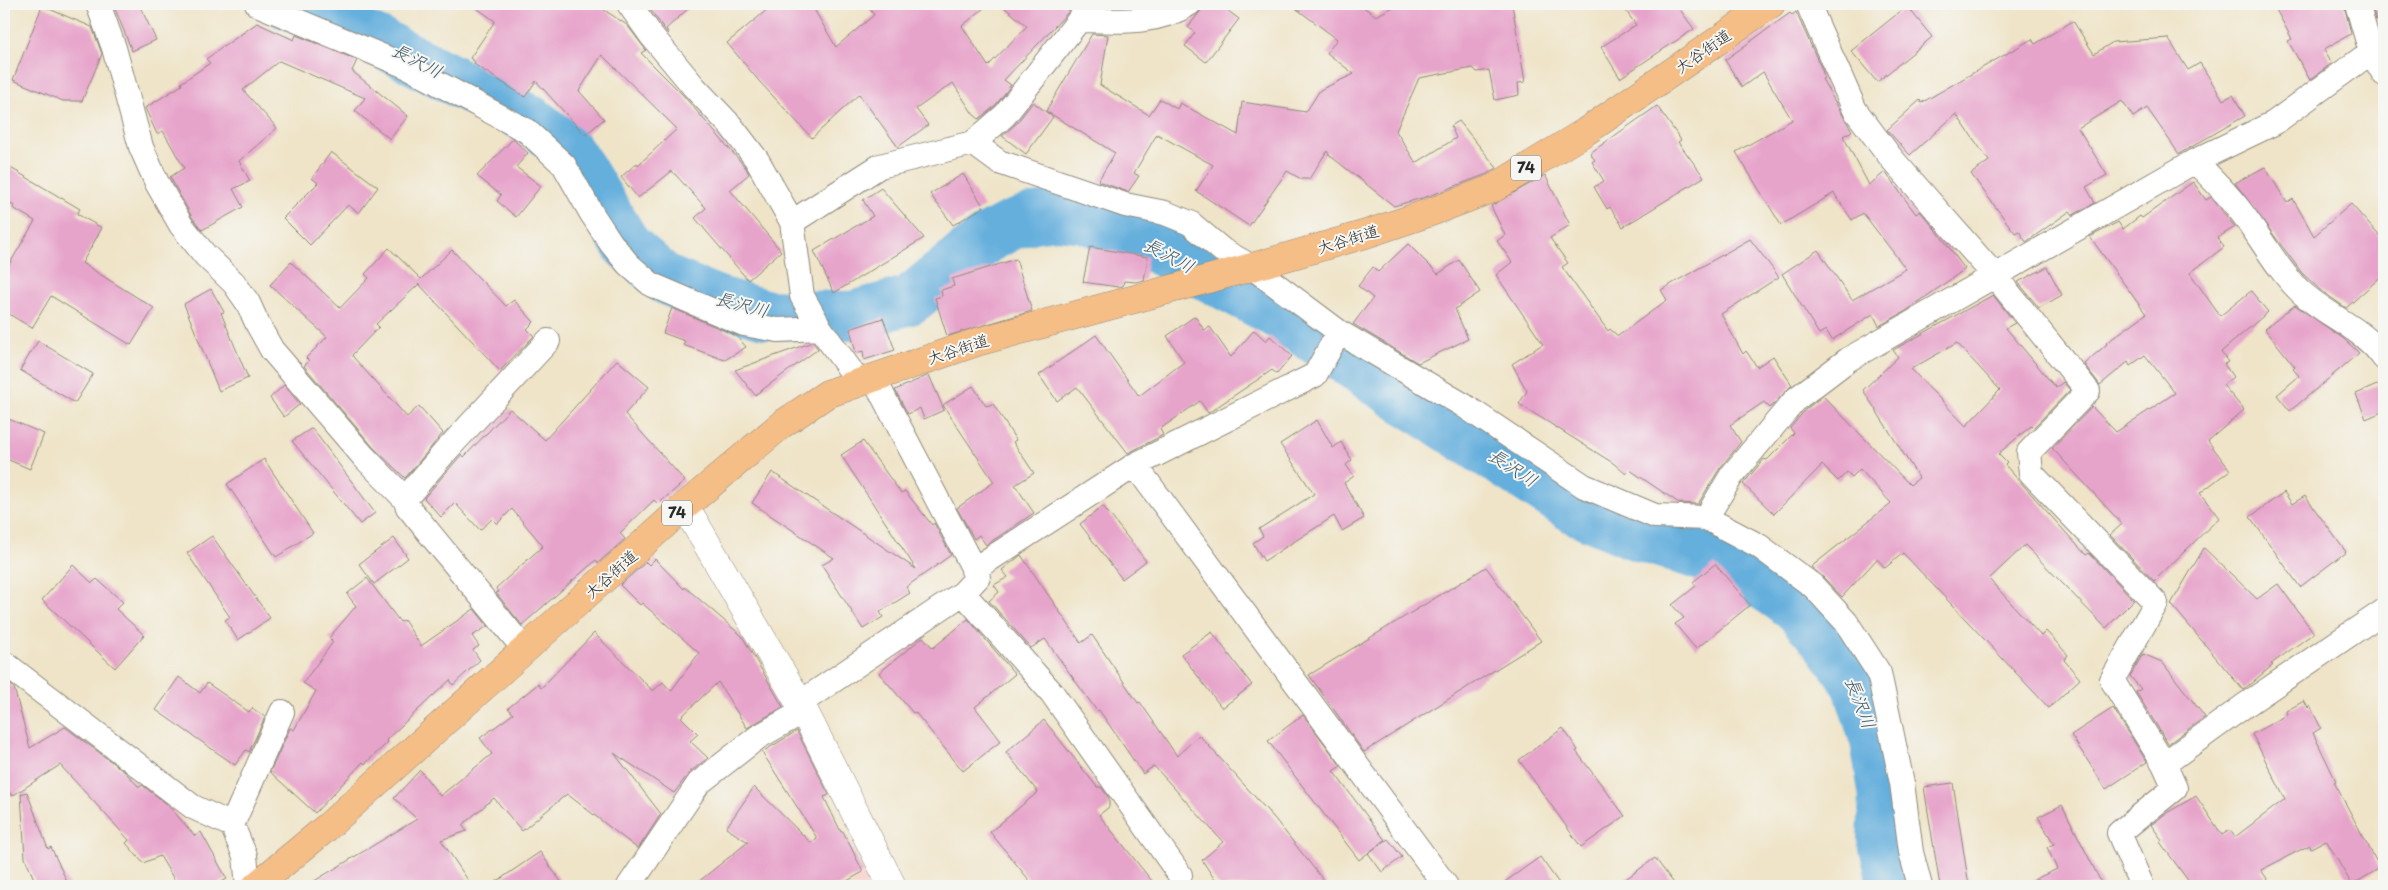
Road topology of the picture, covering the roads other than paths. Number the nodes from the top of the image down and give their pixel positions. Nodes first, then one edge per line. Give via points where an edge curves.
1 (98, 4) edge
2 (257, 4) edge
3 (630, 4) edge
4 (1188, 4) edge
5 (1771, 4) edge
6 (1808, 4) edge
7 (2357, 4) edge
8 (2371, 52) junction
9 (2384, 74) edge
10 (973, 143) junction
11 (2195, 161) junction
12 (792, 222) junction
13 (1251, 268) junction
14 (1995, 276) junction
15 (819, 327) junction
16 (1339, 333) junction
17 (548, 340) dead end
18 (2384, 358) edge
19 (866, 379) junction
20 (1135, 466) junction
21 (404, 499) junction
22 (685, 506) junction
23 (1706, 518) junction
24 (974, 570) junction
25 (963, 593) junction
26 (2384, 611) edge
27 (525, 650) junction
28 (4, 663) edge
29 (802, 707) junction
30 (282, 712) dead end
31 (2164, 764) junction
32 (232, 825) junction
33 (1180, 875) dead end
34 (248, 886) edge
35 (256, 886) edge
36 (629, 886) edge
37 (892, 886) edge
38 (1446, 886) edge
39 (1920, 886) edge
40 (2142, 886) edge

1 - 21 street via 114,48 141,147 181,225 205,255 234,283 272,350
2 - 15 street via 408,67 527,131 564,165 611,243 628,264 652,285 744,324 778,330
3 - 12 street via 694,88 731,126 757,160
4 - 10 street via 1178,11 1130,21 1079,20 1005,115
5 - 13 main road, 大谷街道 / 74 via 1585,132 1494,188 1434,211
6 - 14 street via 1855,110 1892,159
7 - 8 street
8 - 9 street
8 - 11 street via 2274,123
10 - 12 street via 880,166
10 - 13 street via 998,162 1125,205 1165,213 1190,223 1222,250
11 - 14 street
11 - 18 street via 2235,203 2265,248 2300,291 2363,334
12 - 15 street via 802,296
13 - 16 street
13 - 19 main road, 大谷街道 / 74 via 977,342
14 - 23 street via 1849,359 1796,399 1732,475
14 - 31 street via 2088,391 2029,452 2030,473 2156,603 2112,680
15 - 19 street
16 - 20 street via 1315,375
16 - 23 street via 1463,404 1584,486 1654,516
17 - 21 street
19 - 22 main road, 大谷街道 / 74 via 827,394 781,425
19 - 24 street
20 - 24 street
20 - 38 street
21 - 27 street
22 - 27 main road, 大谷街道 / 74
22 - 29 street
23 - 39 street via 1759,546 1813,586 1846,622 1879,673
24 - 25 street via 978,578
25 - 29 street
25 - 33 street via 1052,693
26 - 31 street
27 - 35 main road, 大谷街道 / 74 via 326,828
28 - 32 street via 193,807
29 - 36 street via 699,783
29 - 37 street
30 - 32 street
31 - 40 street via 2174,788 2118,832
32 - 34 street via 245,856

